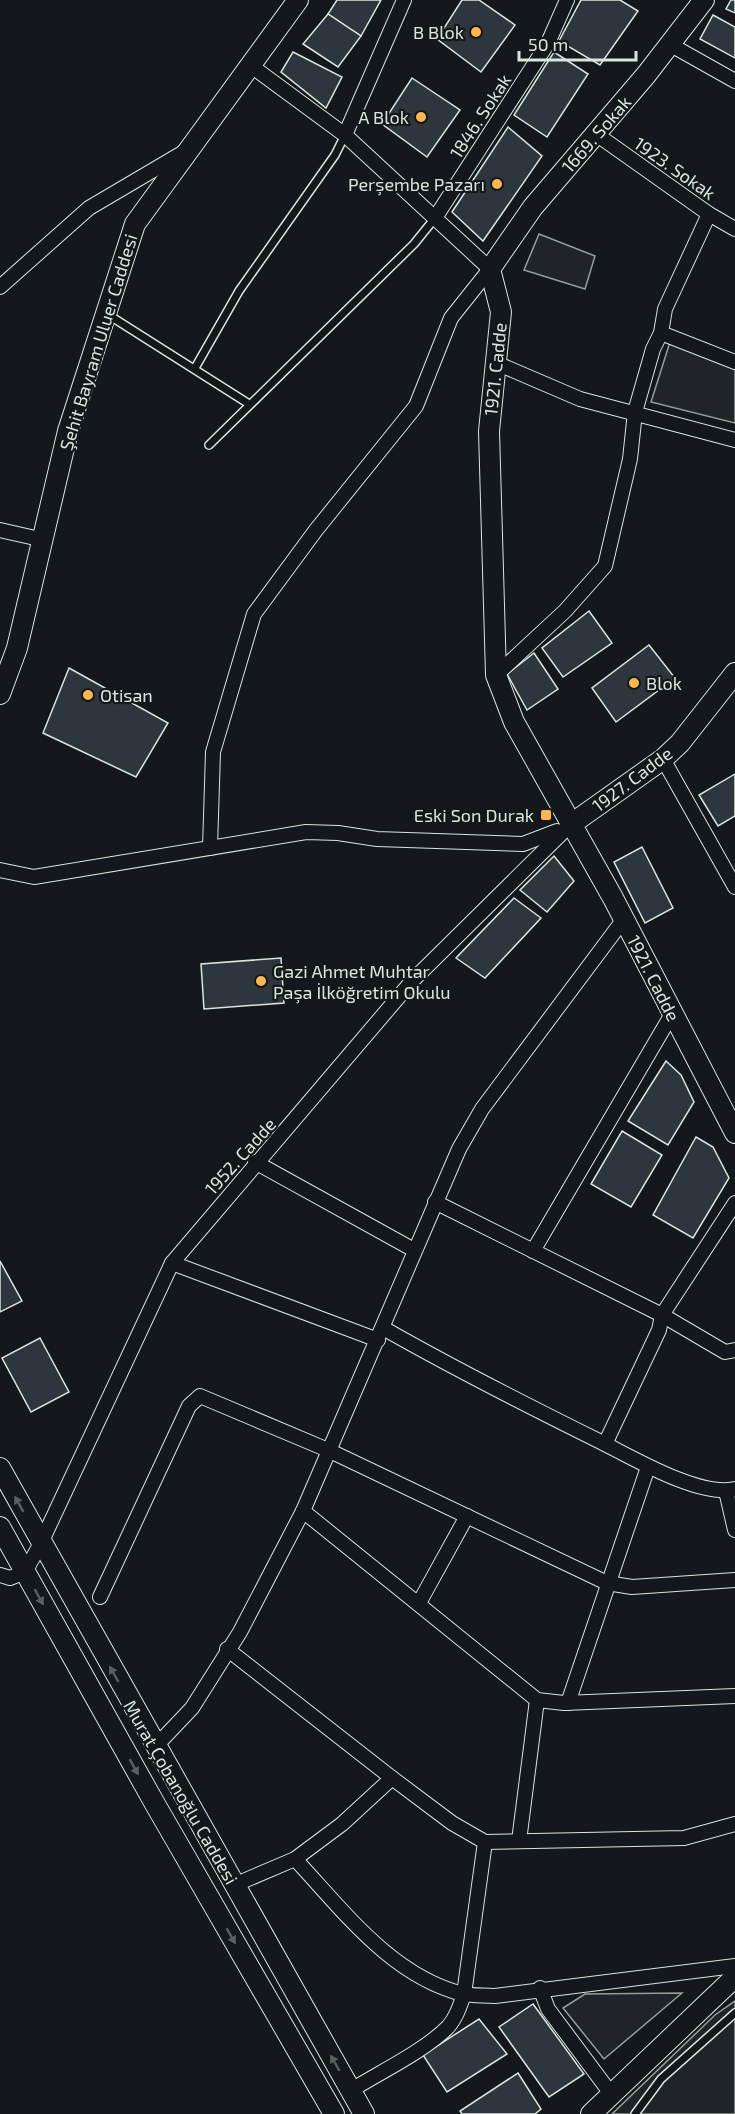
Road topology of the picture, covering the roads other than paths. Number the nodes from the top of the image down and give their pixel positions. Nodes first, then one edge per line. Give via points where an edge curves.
1 (298, 0) edge
2 (404, 0) edge
3 (567, 0) edge
4 (704, 0) edge
5 (671, 45) junction
6 (250, 65) junction
7 (735, 81) edge
8 (596, 134) junction
9 (345, 135) junction
10 (191, 148) junction
11 (709, 214) junction
12 (435, 218) junction
13 (735, 229) edge
14 (490, 269) junction
15 (0, 287) edge
16 (105, 312) junction
17 (661, 333) junction
18 (735, 362) edge
19 (496, 363) junction
20 (195, 368) junction
21 (249, 404) junction
22 (635, 412) junction
23 (735, 440) edge
24 (209, 445) dead end
25 (0, 530) edge
26 (44, 540) junction
27 (735, 673) edge
28 (496, 675) junction
29 (0, 694) edge
30 (663, 759) junction
31 (570, 825) junction
32 (210, 848) junction
33 (0, 870) edge
34 (735, 887) edge
35 (624, 919) junction
36 (672, 1014) junction
37 (734, 1130) edge
38 (255, 1162) junction
39 (435, 1202) junction
40 (735, 1203) edge
41 (414, 1250) junction
42 (533, 1251) junction
43 (172, 1263) junction
44 (662, 1315) junction
45 (380, 1334) junction
46 (735, 1350) edge
47 (605, 1444) junction
48 (328, 1450) junction
49 (648, 1467) junction
50 (0, 1468) edge
51 (730, 1490) edge
52 (303, 1511) junction
53 (467, 1516) junction
54 (0, 1527) edge
55 (735, 1530) edge
56 (41, 1543) junction
57 (25, 1572) junction
58 (0, 1575) edge
59 (735, 1580) edge
60 (608, 1583) junction
61 (100, 1597) dead end
62 (419, 1603) junction
63 (227, 1649) junction
64 (735, 1696) edge
65 (537, 1700) junction
66 (568, 1703) junction
67 (155, 1747) junction
68 (392, 1778) junction
69 (735, 1824) edge
70 (519, 1841) junction
71 (485, 1842) junction
72 (295, 1859) junction
73 (234, 1885) junction
74 (735, 1966) edge
75 (735, 1977) edge
76 (540, 1988) junction
77 (464, 1994) junction
78 (735, 2013) edge
79 (350, 2091) junction
80 (612, 2095) junction
81 (334, 2114) edge
82 (364, 2114) edge
83 (591, 2114) edge
84 (634, 2114) edge

1 - 6 main road, Şehit Bayram Uluer Caddesi
2 - 9 street
3 - 12 street, 1846. Sokak via 548,43
4 - 5 main road, 1669. Sokak
5 - 7 street
5 - 8 main road, 1669. Sokak
6 - 9 street
6 - 10 main road, Şehit Bayram Uluer Caddesi
8 - 11 street, 1923. Sokak
8 - 14 main road, 1669. Sokak via 533,207
9 - 12 street
9 - 20 lane via 239,291
10 - 15 street via 89,208
10 - 16 main road, Şehit Bayram Uluer Caddesi via 135,224
11 - 13 street, 1923. Sokak
11 - 17 street via 664,309
12 - 14 street
12 - 21 lane via 381,277
14 - 19 main road, 1921. Cadde via 501,312
14 - 32 street via 451,318 416,406 254,614 213,752
16 - 20 lane
16 - 26 main road, Şehit Bayram Uluer Caddesi via 68,431
17 - 18 street
17 - 22 street
19 - 22 street via 580,399
19 - 28 main road, 1921. Cadde via 489,431
20 - 21 lane
21 - 24 lane
22 - 23 street
22 - 28 street via 630,459 605,566 566,611
25 - 26 street
26 - 29 main road, Şehit Bayram Uluer Caddesi via 17,648
27 - 30 main road, 1927. Cadde
28 - 31 main road, 1921. Cadde via 514,722
30 - 31 main road, 1927. Cadde
30 - 34 street
31 - 32 street via 523,844 377,839 306,832
31 - 35 main road, 1921. Cadde
31 - 38 street, 1952. Cadde via 413,980 293,1124
32 - 33 street via 34,877
35 - 36 main road, 1921. Cadde
35 - 39 street via 482,1109
36 - 37 main road, 1921. Cadde
36 - 42 street
38 - 41 street
38 - 43 street, 1952. Cadde
39 - 41 street
39 - 42 street
40 - 44 street
41 - 45 street
42 - 44 street
43 - 45 street
43 - 56 street, 1952. Cadde
44 - 46 street via 725,1352
44 - 47 street via 659,1330
45 - 47 street
45 - 48 street
47 - 49 street
48 - 52 street
48 - 53 street
48 - 61 street via 200,1396 189,1406
49 - 51 street via 685,1481
49 - 60 street
56 -> 50 main road, Murat Çobanoğlu Caddesi
51 - 55 street
52 - 62 street
52 - 63 street via 240,1632
53 - 60 street
53 - 62 street
54 - 57 main road, Murat Çobanoğlu Caddesi
56 - 57 street, 1952. Cadde
67 -> 56 main road, Murat Çobanoğlu Caddesi
57 - 58 street via 9,1578
57 -> 81 main road, Murat Çobanoğlu Caddesi
59 - 60 street via 632,1587
60 - 66 street
62 - 65 street
63 - 67 street via 192,1708
63 - 68 street
64 - 66 street
65 - 66 street
65 - 70 street
67 - 73 main road, Murat Çobanoğlu Caddesi
68 - 71 street via 452,1823
68 - 72 street via 342,1824
69 - 70 street via 684,1838
70 - 71 street
71 - 77 street
72 - 73 street
72 - 77 street via 391,1958 430,1982
79 -> 73 main road, Murat Çobanoğlu Caddesi
74 - 76 street
75 - 80 main road
76 - 77 street via 495,1996
76 - 80 street via 548,2009
77 - 79 street via 458,2013 434,2039
78 - 84 lane via 661,2079
79 - 82 main road, Murat Çobanoğlu Caddesi
80 - 83 main road

